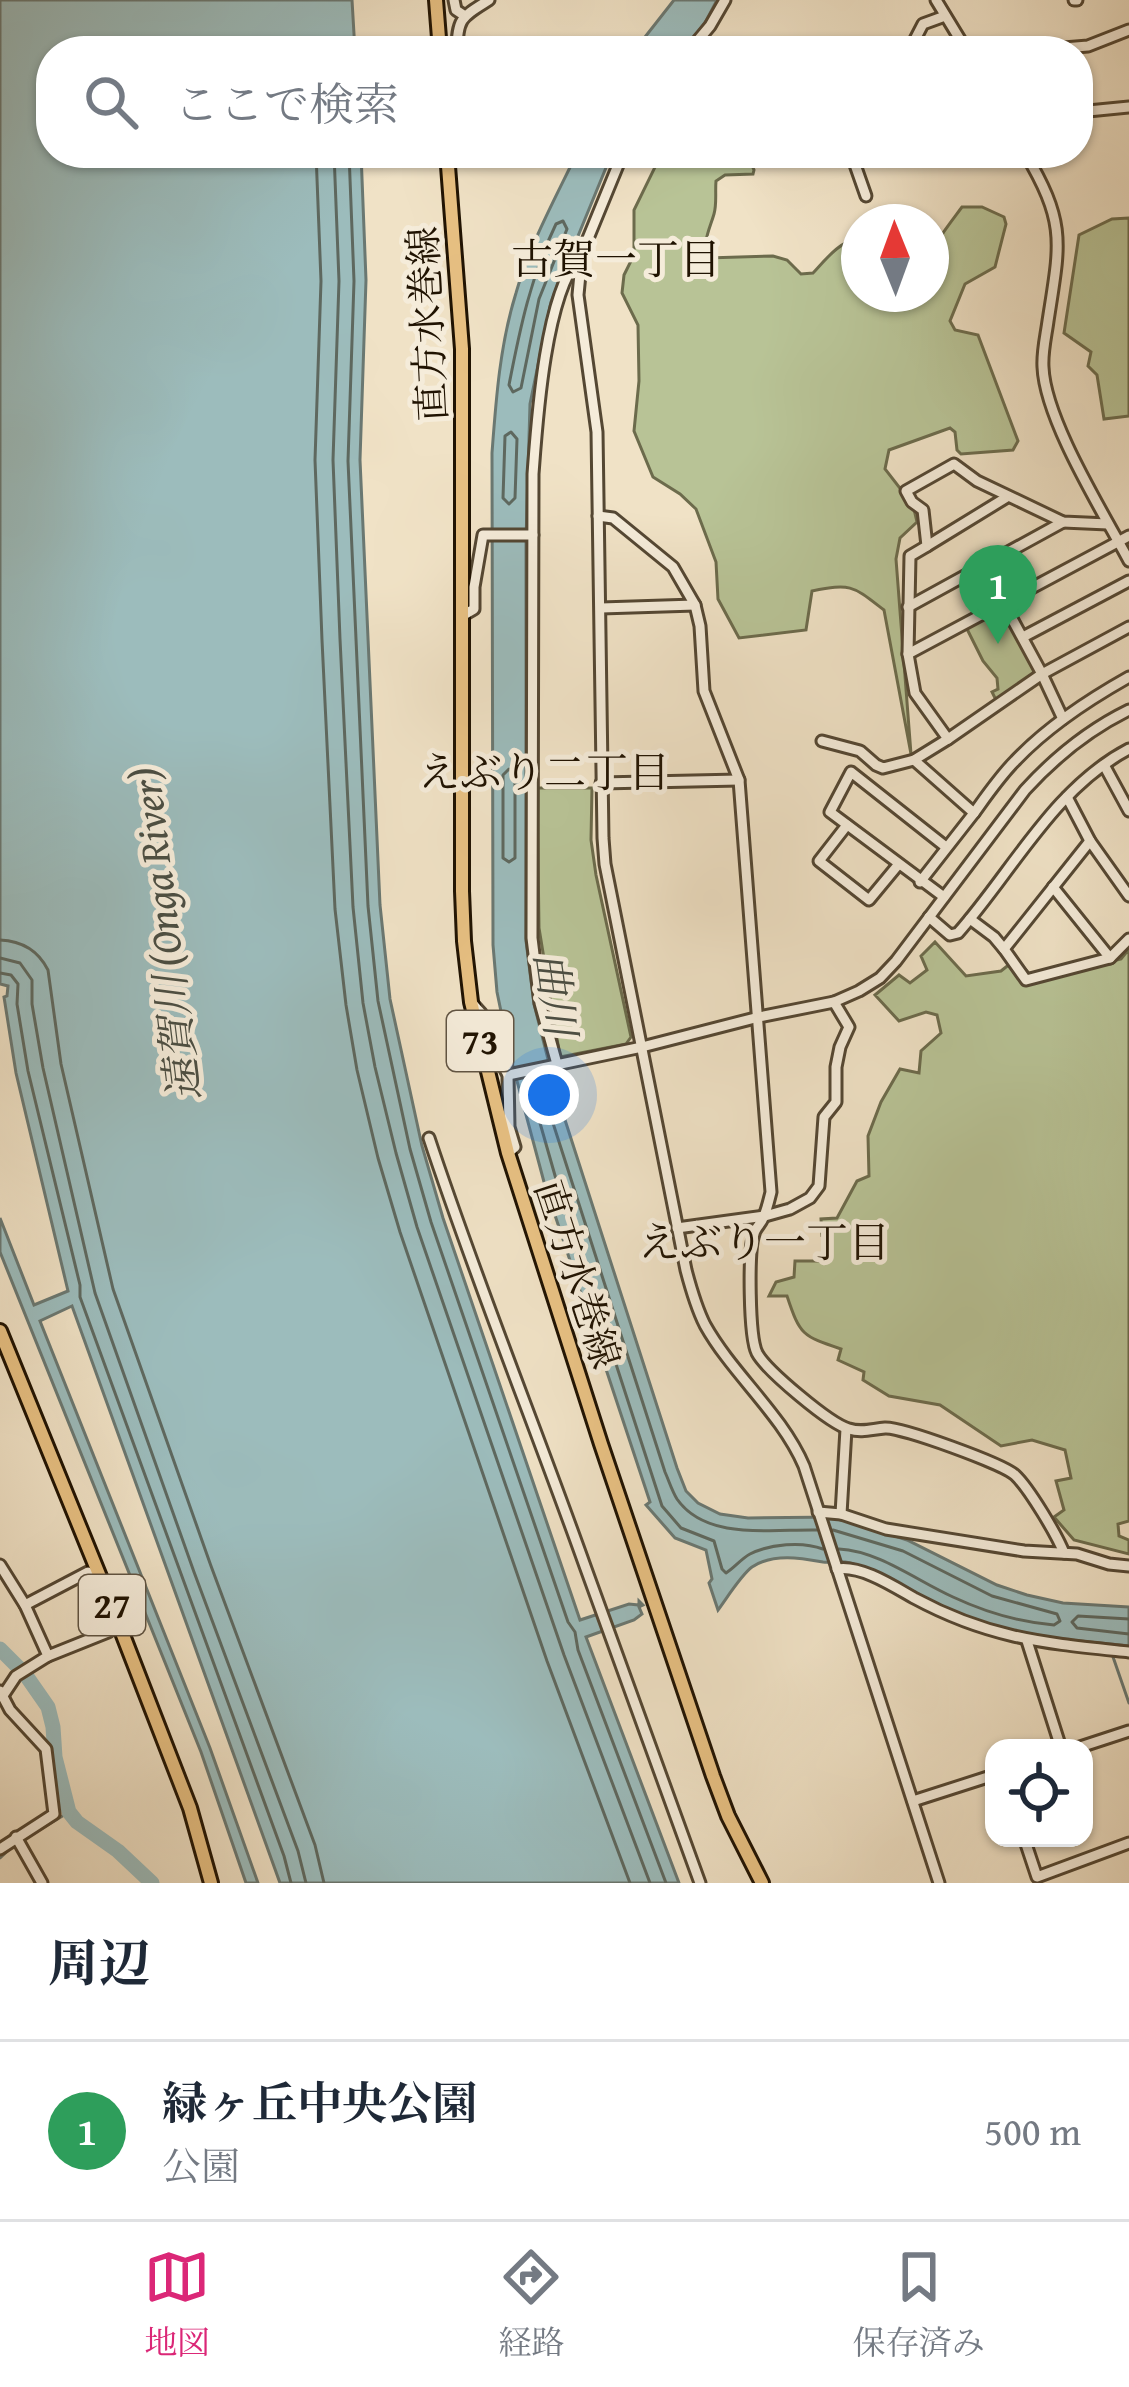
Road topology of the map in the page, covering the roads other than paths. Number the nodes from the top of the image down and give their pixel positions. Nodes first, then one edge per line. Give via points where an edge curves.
1 (436, 0) edge
2 (454, 0) edge
3 (489, 0) edge
4 (724, 0) edge
5 (936, 0) edge
6 (465, 16) junction
7 (945, 16) junction
8 (1129, 30) edge
9 (439, 36) edge
10 (457, 36) edge
11 (702, 36) edge
12 (916, 36) edge
13 (958, 36) edge
14 (1093, 44) edge
15 (1129, 107) edge
16 (1093, 111) edge
17 (449, 168) edge
18 (617, 168) edge
19 (856, 168) edge
20 (1034, 168) edge
21 (866, 196) dead end
22 (583, 254) junction
23 (1007, 496) junction
24 (598, 516) junction
25 (1064, 521) junction
26 (1108, 524) junction
27 (533, 535) junction
28 (1124, 538) edge
29 (927, 546) junction
30 (1129, 561) edge
31 (1129, 581) edge
32 (1004, 602) junction
33 (695, 605) junction
34 (908, 607) junction
35 (601, 608) junction
36 (462, 616) junction
37 (1129, 627) edge
38 (1023, 637) junction
39 (908, 653) junction
40 (1042, 674) junction
41 (1129, 676) edge
42 (1129, 710) edge
43 (1063, 719) junction
44 (948, 740) junction
45 (822, 741) dead end
46 (1129, 749) edge
47 (914, 760) junction
48 (1103, 765) junction
49 (739, 780) junction
50 (601, 783) junction
51 (1067, 797) junction
52 (1129, 811) edge
53 (974, 813) junction
54 (848, 825) junction
55 (1090, 841) junction
56 (946, 847) junction
57 (898, 865) junction
58 (920, 881) junction
59 (1054, 887) junction
60 (1129, 896) edge
61 (944, 897) junction
62 (929, 917) junction
63 (970, 920) junction
64 (1129, 939) edge
65 (1004, 949) junction
66 (1110, 958) junction
67 (471, 1002) junction
68 (834, 1002) junction
69 (759, 1017) junction
70 (642, 1047) junction
71 (555, 1064) junction
72 (508, 1075) junction
73 (429, 1138) dead end
74 (508, 1153) junction
75 (765, 1216) junction
76 (677, 1228) junction
77 (0, 1331) edge
78 (846, 1429) junction
79 (819, 1514) junction
80 (841, 1514) junction
81 (1064, 1552) junction
82 (0, 1565) edge
83 (1129, 1566) edge
84 (836, 1567) junction
85 (109, 1599) junction
86 (26, 1605) junction
87 (1027, 1641) junction
88 (1122, 1651) edge
89 (48, 1656) junction
90 (2, 1692) edge
91 (10, 1710) junction
92 (0, 1718) edge
93 (1129, 1731) edge
94 (1058, 1739) edge
95 (1093, 1743) edge
96 (985, 1778) edge
97 (913, 1801) junction
98 (16, 1837) junction
99 (1129, 1844) edge
100 (1027, 1847) edge
101 (0, 1849) edge
102 (42, 1883) edge
103 (211, 1883) edge
104 (700, 1883) edge
105 (762, 1883) edge
106 (938, 1883) edge

1 - 9 main road
2 - 6 street
3 - 6 street
4 - 11 street
5 - 7 street
6 - 10 street
7 - 12 street via 922,24
7 - 13 street
8 - 14 street
15 - 16 street
17 - 36 main road, 直方水巻線 / 73 via 462,349
18 - 22 street
19 - 21 street
20 - 26 street via 1058,225 1045,382
22 - 24 street via 578,296 598,432
22 - 27 street via 560,296 538,399
23 - 25 street
23 - 29 street
23 - 29 street via 954,464 906,491 923,510
24 - 33 street via 613,518 673,567
24 - 35 street
25 - 26 street
25 - 34 street
26 - 28 street
27 - 36 street via 483,535 474,609
27 - 71 street via 532,938
28 - 30 street
28 - 32 street
29 - 34 street via 910,556
31 - 38 street
32 - 38 street
32 - 39 street
33 - 35 street
33 - 49 street via 704,691
34 - 39 street
35 - 50 street
36 - 67 main road, 直方水巻線 / 73 via 462,891
37 - 40 street
38 - 40 street
39 - 44 street via 915,693
40 - 43 street
40 - 44 street
41 - 43 street
42 - 61 street via 1083,735 1044,770
43 - 53 street via 1012,763
44 - 47 street
45 - 47 street via 860,751 883,768
46 - 48 street
47 - 53 street
48 - 51 street
48 - 52 street
49 - 50 street
49 - 69 street
50 - 70 street via 605,864
51 - 55 street
51 - 63 street
53 - 56 street
54 - 56 street via 830,812 851,772
54 - 57 street
54 - 57 street via 819,861 868,900
55 - 59 street
55 - 60 street
56 - 58 street
57 - 58 street
58 - 61 street
59 - 65 street
59 - 66 street
61 - 62 street
62 - 63 street via 950,935
62 - 68 street via 880,978
63 - 65 street
64 - 66 street
65 - 66 street via 1026,980
67 - 72 street
67 - 74 main road, 直方水巻線 / 73
68 - 69 street
68 - 75 street via 849,1027 836,1102 824,1118 819,1186 803,1204
69 - 70 street
69 - 75 street via 771,1192
70 - 71 street
70 - 76 street
71 - 72 street
72 - 74 street
73 - 104 street
74 - 105 main road, 直方水巻線 / 73 via 713,1776
75 - 76 street
75 - 78 street via 753,1235 754,1348
76 - 79 street via 695,1303 797,1452
77 - 85 main road, 27
78 - 80 street
78 - 81 street via 905,1432 997,1464 1015,1475
79 - 80 street
79 - 84 street
80 - 81 street via 886,1529
81 - 83 street
82 - 86 street
84 - 87 street via 966,1624
84 - 97 street
85 - 86 street via 88,1572
85 - 89 street via 108,1631
85 - 103 main road, 27
86 - 89 street
87 - 88 street
87 - 94 street
89 - 90 street
90 - 91 street
91 - 92 street
91 - 98 street via 46,1749 54,1814
93 - 95 street
96 - 97 street
97 - 106 street
98 - 101 street
98 - 102 street
99 - 100 street via 1037,1876

